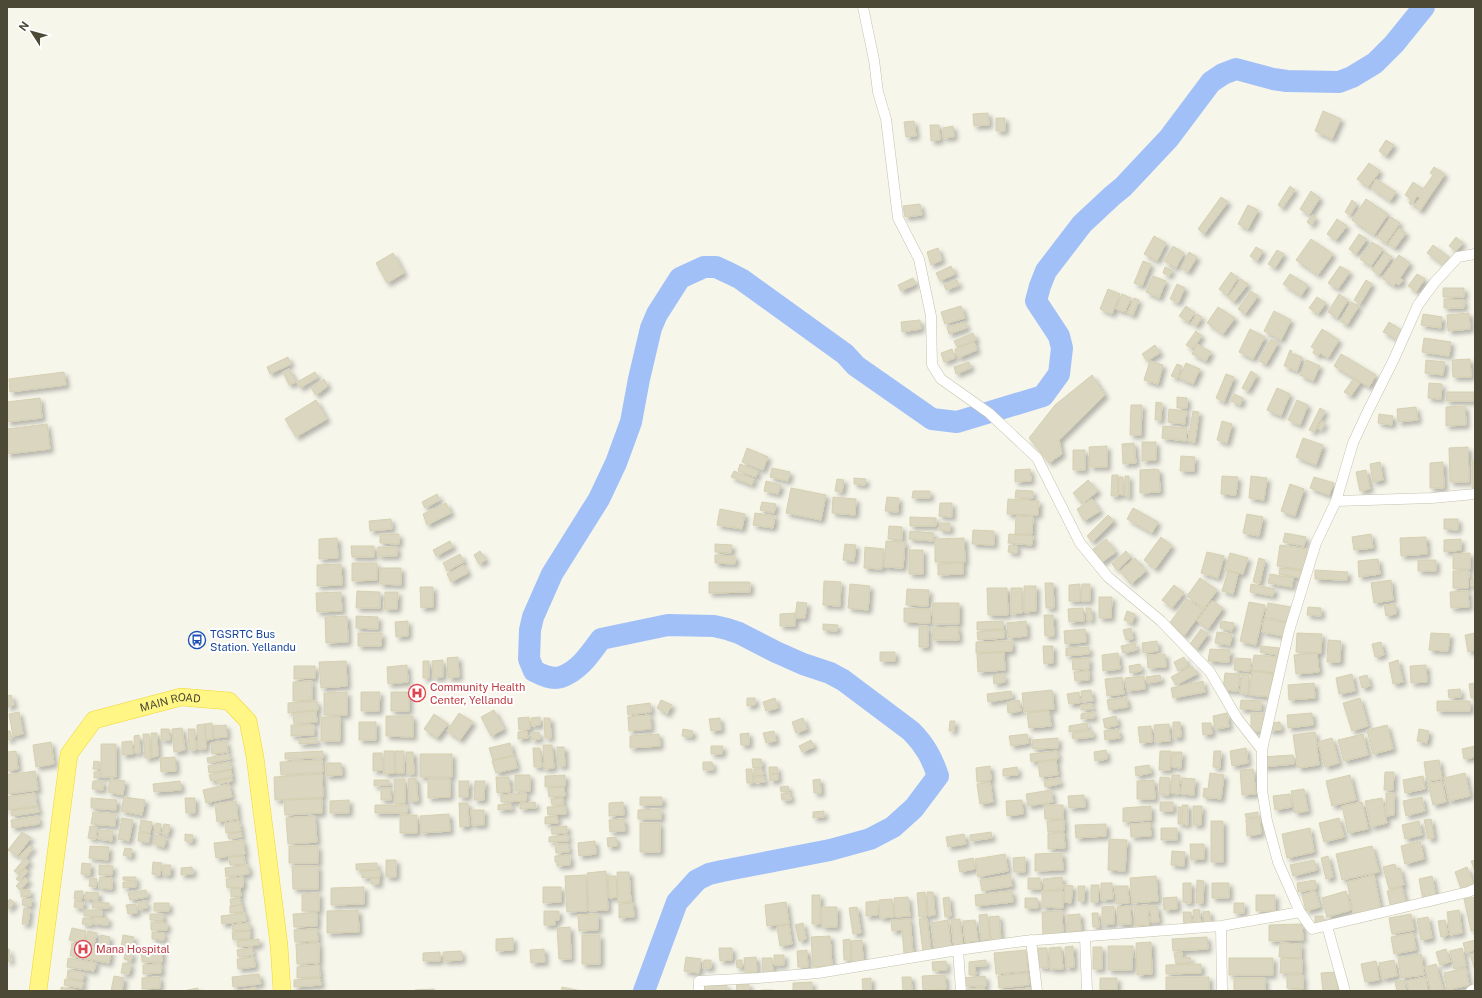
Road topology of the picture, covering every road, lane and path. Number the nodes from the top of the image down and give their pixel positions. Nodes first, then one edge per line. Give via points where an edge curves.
1 (863, 7) edge
2 (1475, 254) edge
3 (1475, 494) edge
4 (1336, 501) junction
5 (1262, 750) junction
6 (1475, 889) edge
7 (1300, 912) junction
8 (1221, 926) junction
9 (1327, 926) junction
10 (1085, 936) junction
11 (1031, 940) junction
12 (958, 950) junction
13 (1475, 989) edge
14 (38, 991) edge
15 (282, 991) edge
16 (699, 991) edge
17 (961, 991) edge
18 (1037, 991) edge
19 (1087, 991) edge
20 (1222, 991) edge
21 (1345, 991) edge
22 (1471, 991) edge

1 - 5 street via 878,92 886,119 898,218 919,259 931,316 932,365 941,379 989,413 1037,458 1080,543 1108,577 1161,621 1210,672 1237,718
2 - 4 street via 1458,257 1418,304 1353,443
3 - 4 street
4 - 5 street via 1316,543 1289,631
5 - 7 street via 1262,790 1267,821 1278,862
6 - 9 street
7 - 8 street
7 - 9 street via 1312,929
8 - 10 street
8 - 20 street
9 - 21 street
10 - 11 street
10 - 19 street
11 - 12 street
11 - 18 street
12 - 16 street via 818,973 699,981
12 - 17 street
13 - 22 street
14 - 15 highway, MAIN ROAD via 69,754 94,720 181,697 229,700 248,721 278,937

